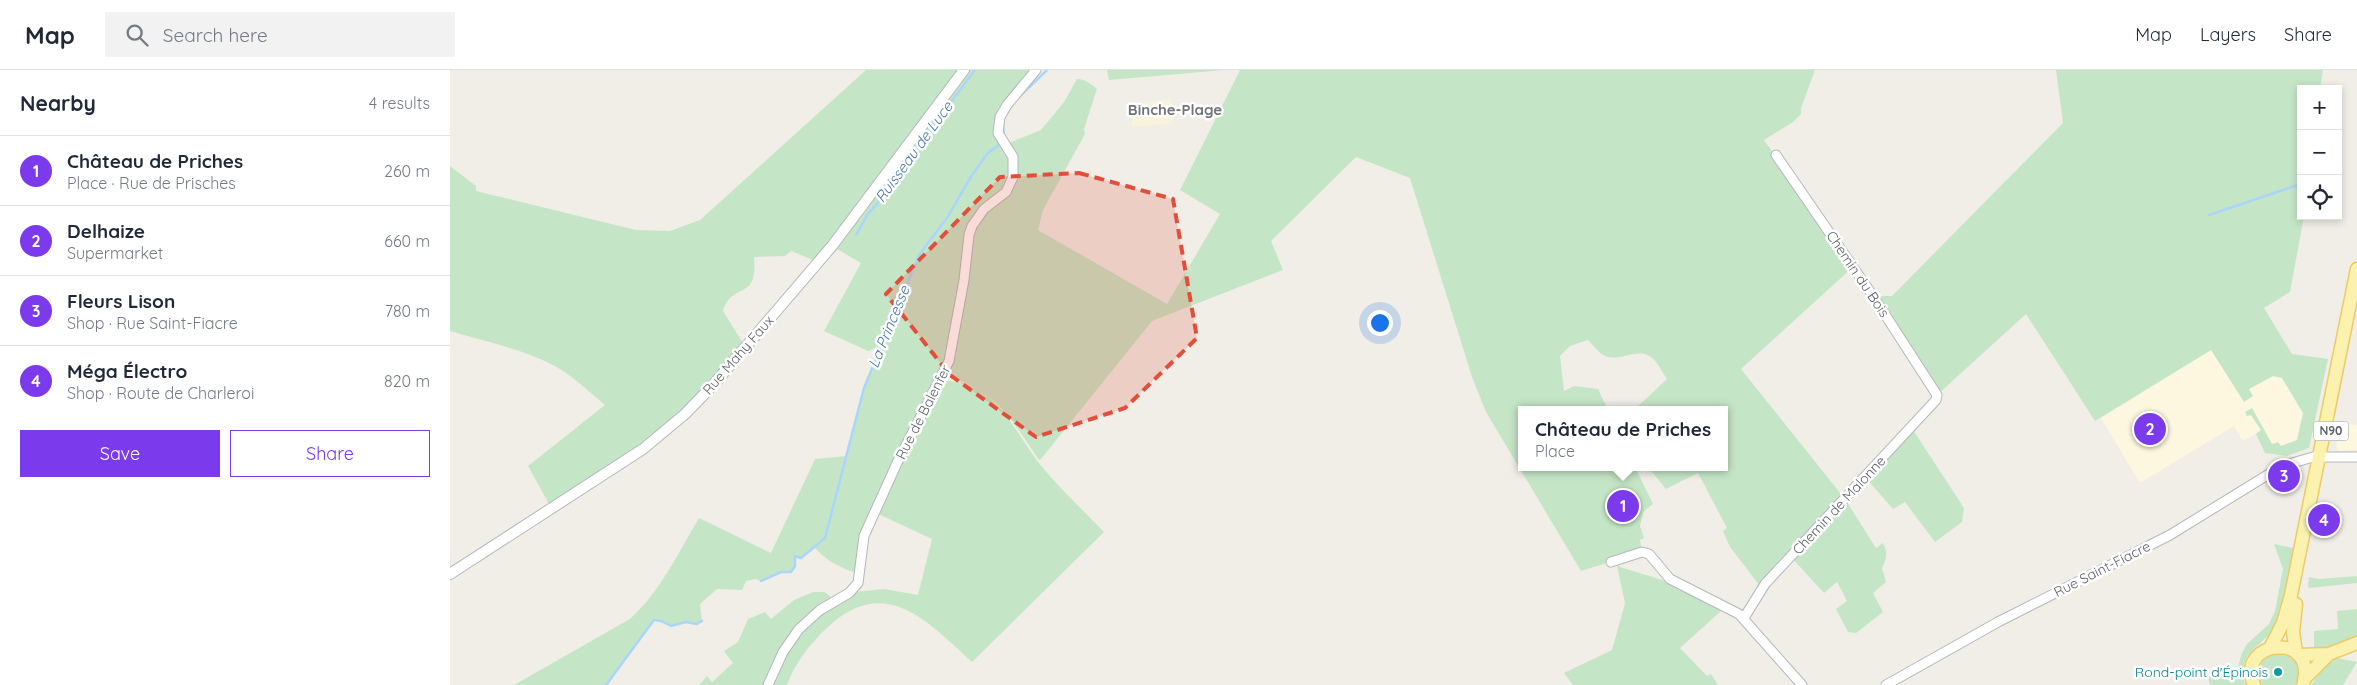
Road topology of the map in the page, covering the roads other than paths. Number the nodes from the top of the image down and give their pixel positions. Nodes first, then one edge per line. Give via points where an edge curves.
1 (964, 70) edge
2 (1036, 70) edge
3 (1776, 156) dead end
4 (2357, 269) edge
5 (2357, 303) edge
6 (1937, 395) joint
7 (2322, 457) junction
8 (2357, 457) edge
9 (1611, 562) dead end
10 (450, 574) edge
11 (1744, 618) junction
12 (2357, 643) edge
13 (2270, 648) junction
14 (2297, 654) junction
15 (2329, 654) junction
16 (2305, 681) edge
17 (768, 685) edge
18 (1802, 685) edge
19 (1886, 685) edge
20 (2254, 685) edge

1 - 10 street, Rue Mahy Faux via 832,246 685,414 643,449
2 - 17 street, Rue de Balenfer via 1004,109 998,125 1013,157 1013,177 1006,192 984,209 972,226 948,361 864,536 858,583 799,629 782,652
3 - 6 street, Chemin du Bois
4 - 7 main road, N90
5 - 7 main road, N90
6 - 11 street, Chemin de Malonne via 1936,400 1766,584
7 - 8 street, Rue Saint-Fiacre
7 - 13 main road, N90 via 2286,615
7 - 14 main road, N90 via 2294,618
7 - 19 street, Rue Saint-Fiacre via 2301,459 2282,466 2170,535 1998,622
9 - 11 street via 1642,552 1649,554 1670,579
11 - 18 street
12 - 15 main road
13 - 14 main road via 2286,647
13 - 20 main road, N90 via 2253,665
14 - 15 main road
14 - 16 main road, N90 via 2306,669
15 - 16 main road

